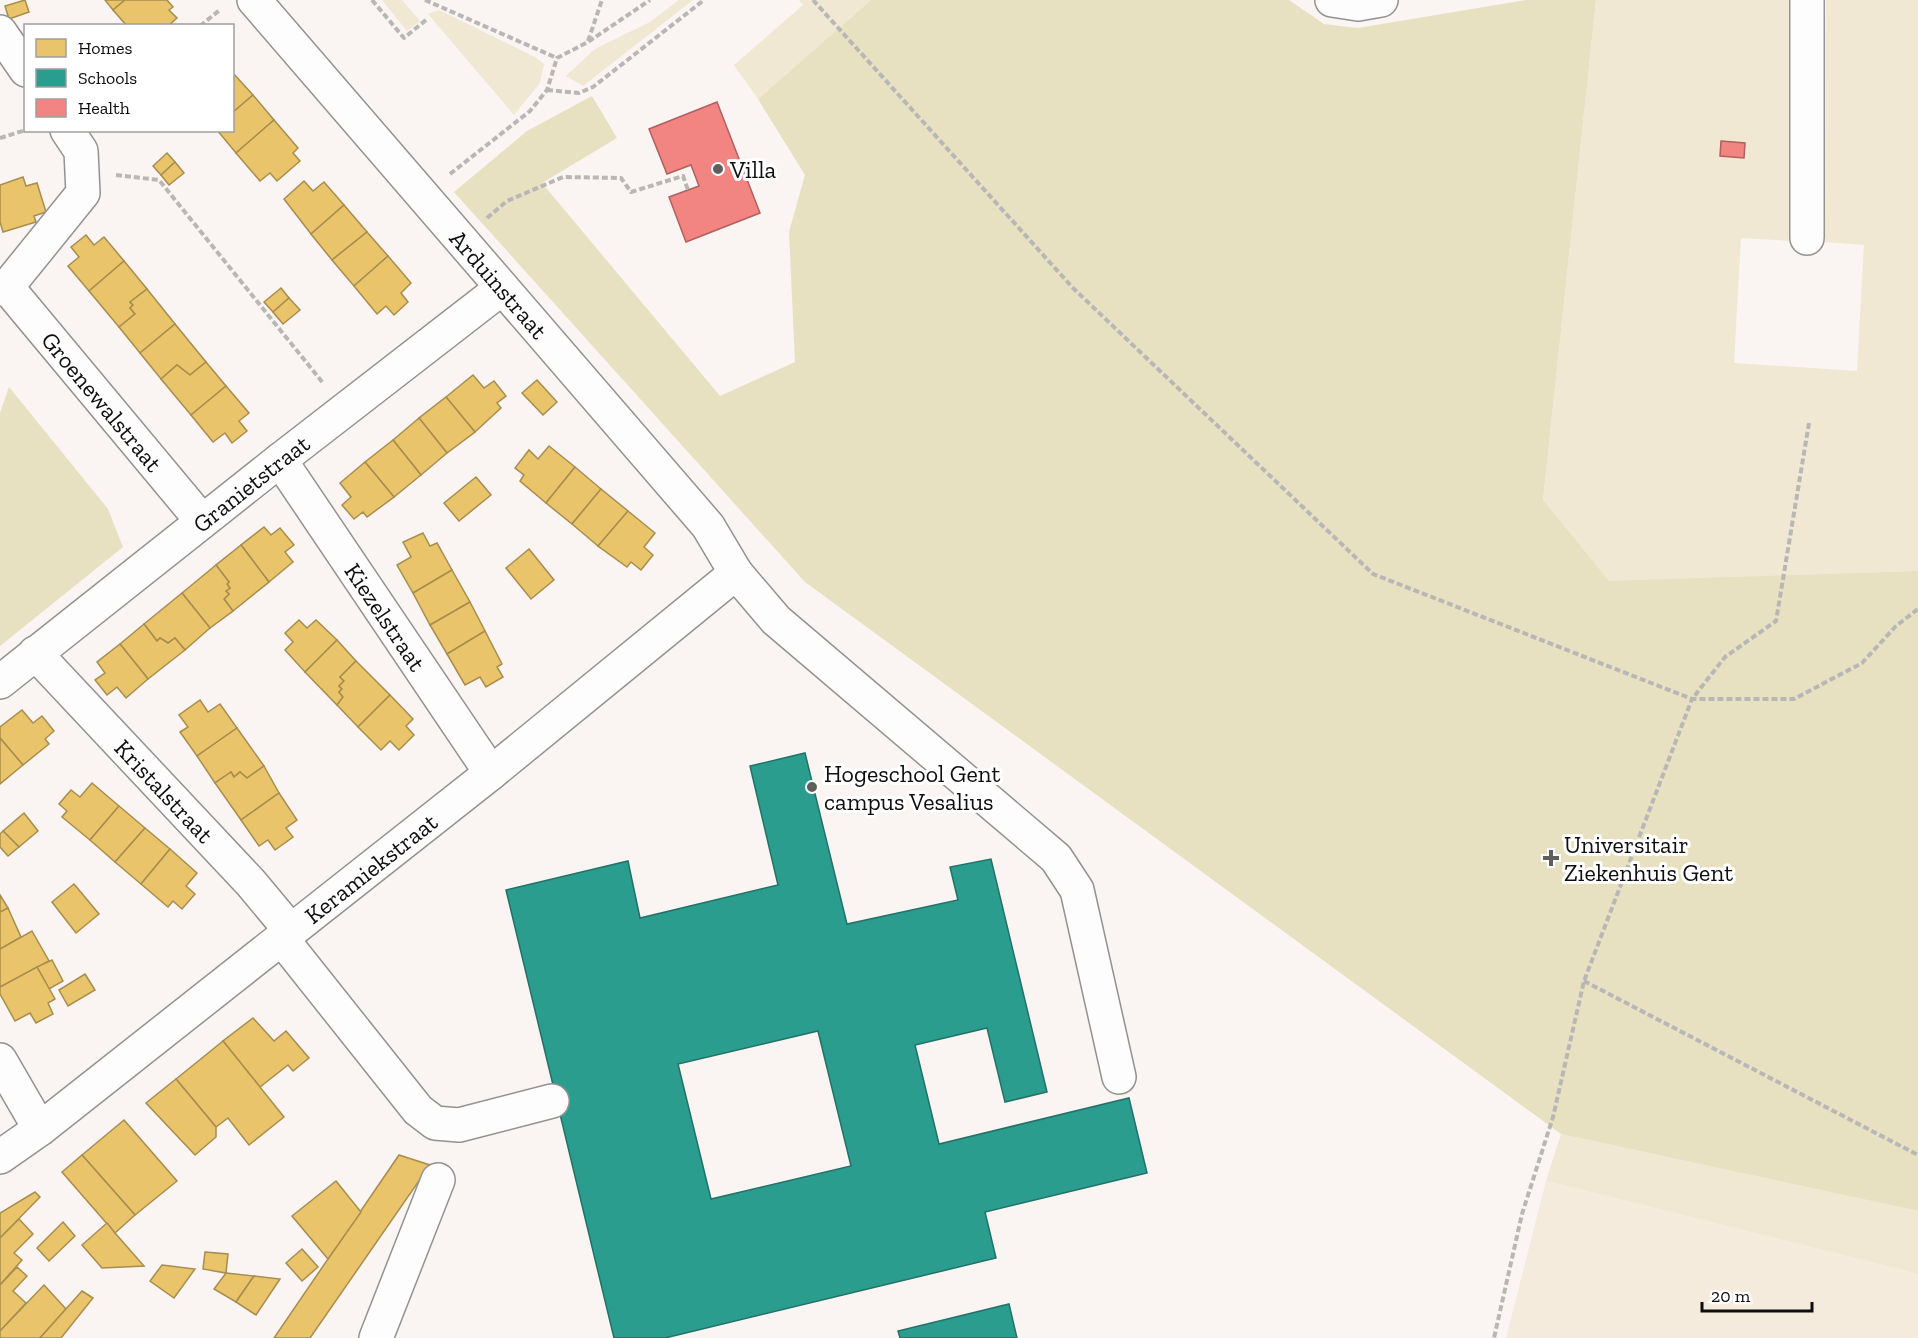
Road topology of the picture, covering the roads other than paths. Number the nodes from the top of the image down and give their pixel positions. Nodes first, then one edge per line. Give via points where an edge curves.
1 (1332, 0) edge
2 (1381, 0) edge
3 (1807, 0) edge
4 (239, 3) edge
5 (0, 32) edge
6 (24, 67) edge
7 (68, 132) edge
8 (1807, 238) dead end
9 (4, 288) edge
10 (502, 288) junction
11 (280, 460) junction
12 (202, 521) junction
13 (736, 573) junction
14 (34, 653) junction
15 (0, 682) edge
16 (491, 773) junction
17 (286, 935) junction
18 (0, 1060) edge
19 (1119, 1077) dead end
20 (552, 1101) dead end
21 (40, 1129) junction
22 (0, 1157) edge
23 (438, 1180) dead end
24 (376, 1338) edge

1 - 2 street via 1358,4
3 - 8 street
4 - 10 street, Arduinstraat
5 - 6 street
7 - 9 street via 81,151 83,193
9 - 12 street, Groenewalstraat
10 - 11 street, Granietstraat
10 - 13 street, Arduinstraat via 708,526
11 - 12 street, Granietstraat
11 - 16 street, Kiezelstraat
12 - 14 street, Granietstraat
13 - 16 street, Keramiekstraat
13 - 19 street, Arduinstraat via 776,620 1056,858 1077,890
14 - 15 street, Granietstraat
14 - 17 street, Kristalstraat via 251,883
16 - 17 street, Keramiekstraat
17 - 20 street, Kristalstraat via 418,1110 435,1123 459,1125
17 - 21 street, Keramiekstraat
18 - 21 street
21 - 22 street, Keramiekstraat
23 - 24 street

